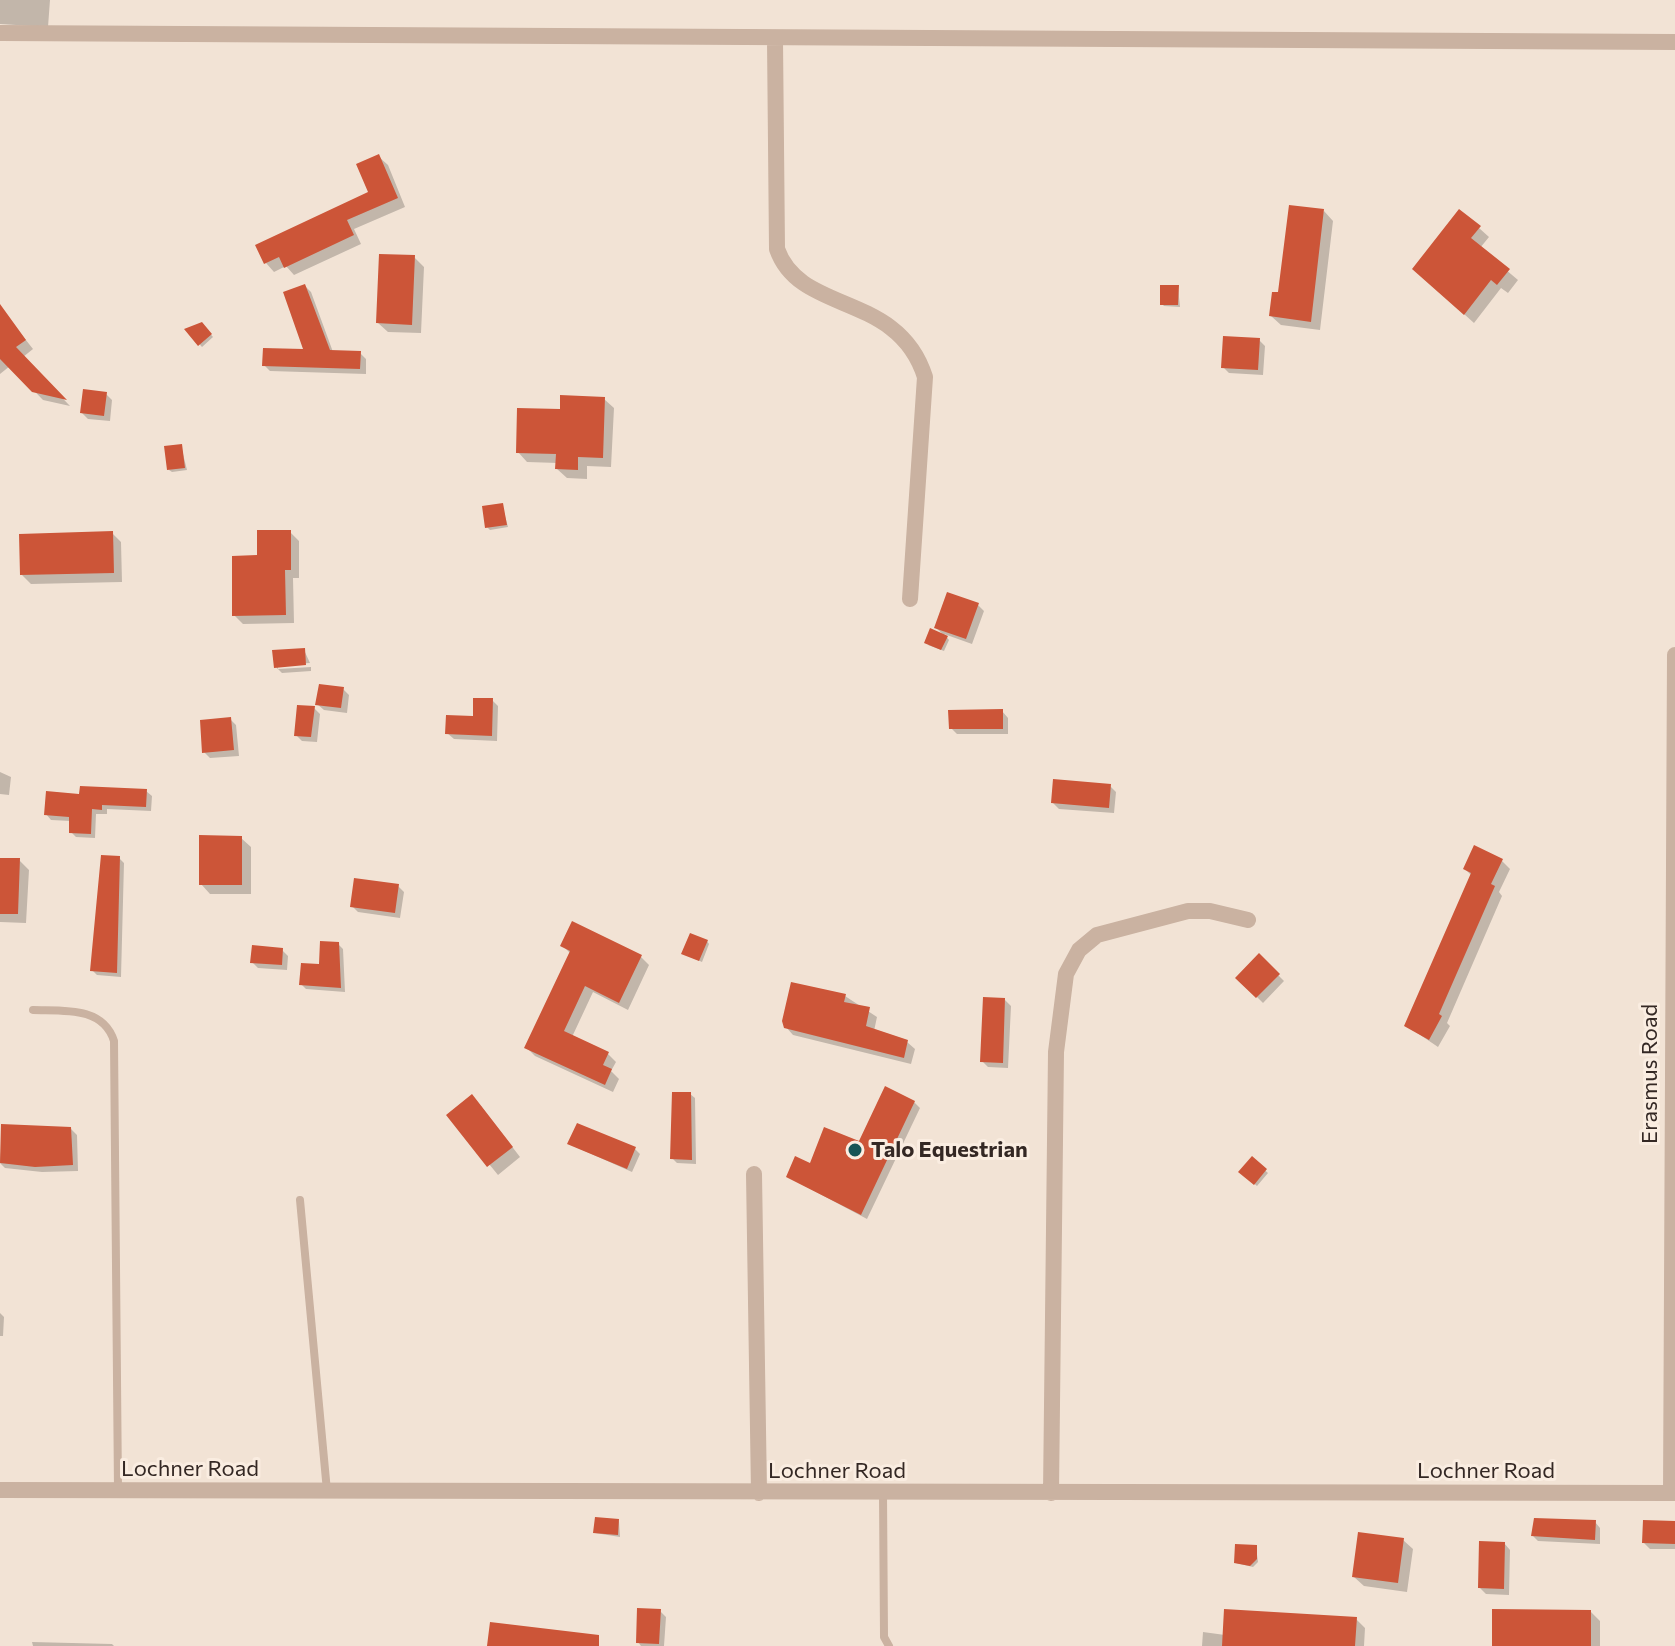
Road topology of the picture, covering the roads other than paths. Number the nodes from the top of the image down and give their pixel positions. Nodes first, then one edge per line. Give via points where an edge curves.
1 (0, 33) edge
2 (775, 40) junction
3 (1675, 42) edge
4 (910, 599) dead end
5 (1675, 655) edge
6 (1248, 920) dead end
7 (33, 1010) dead end
8 (754, 1174) dead end
9 (300, 1200) dead end
10 (0, 1490) edge
11 (118, 1491) junction
12 (328, 1492) junction
13 (759, 1493) junction
14 (883, 1493) junction
15 (1051, 1493) junction
16 (1673, 1493) edge
17 (889, 1646) edge

1 - 2 street
2 - 3 street
2 - 4 street via 777,249 782,264 809,286 893,326 925,377
5 - 16 street, Erasmus Road
6 - 15 street via 1188,911 1097,935 1079,950 1066,974 1056,1052
7 - 11 lane via 89,1014 107,1027 114,1041
8 - 13 street
9 - 12 lane
10 - 11 street, Lochner Road
11 - 12 street, Lochner Road
12 - 13 street, Lochner Road
13 - 14 street, Lochner Road
14 - 15 street, Lochner Road
14 - 17 lane via 884,1637
15 - 16 street, Lochner Road

